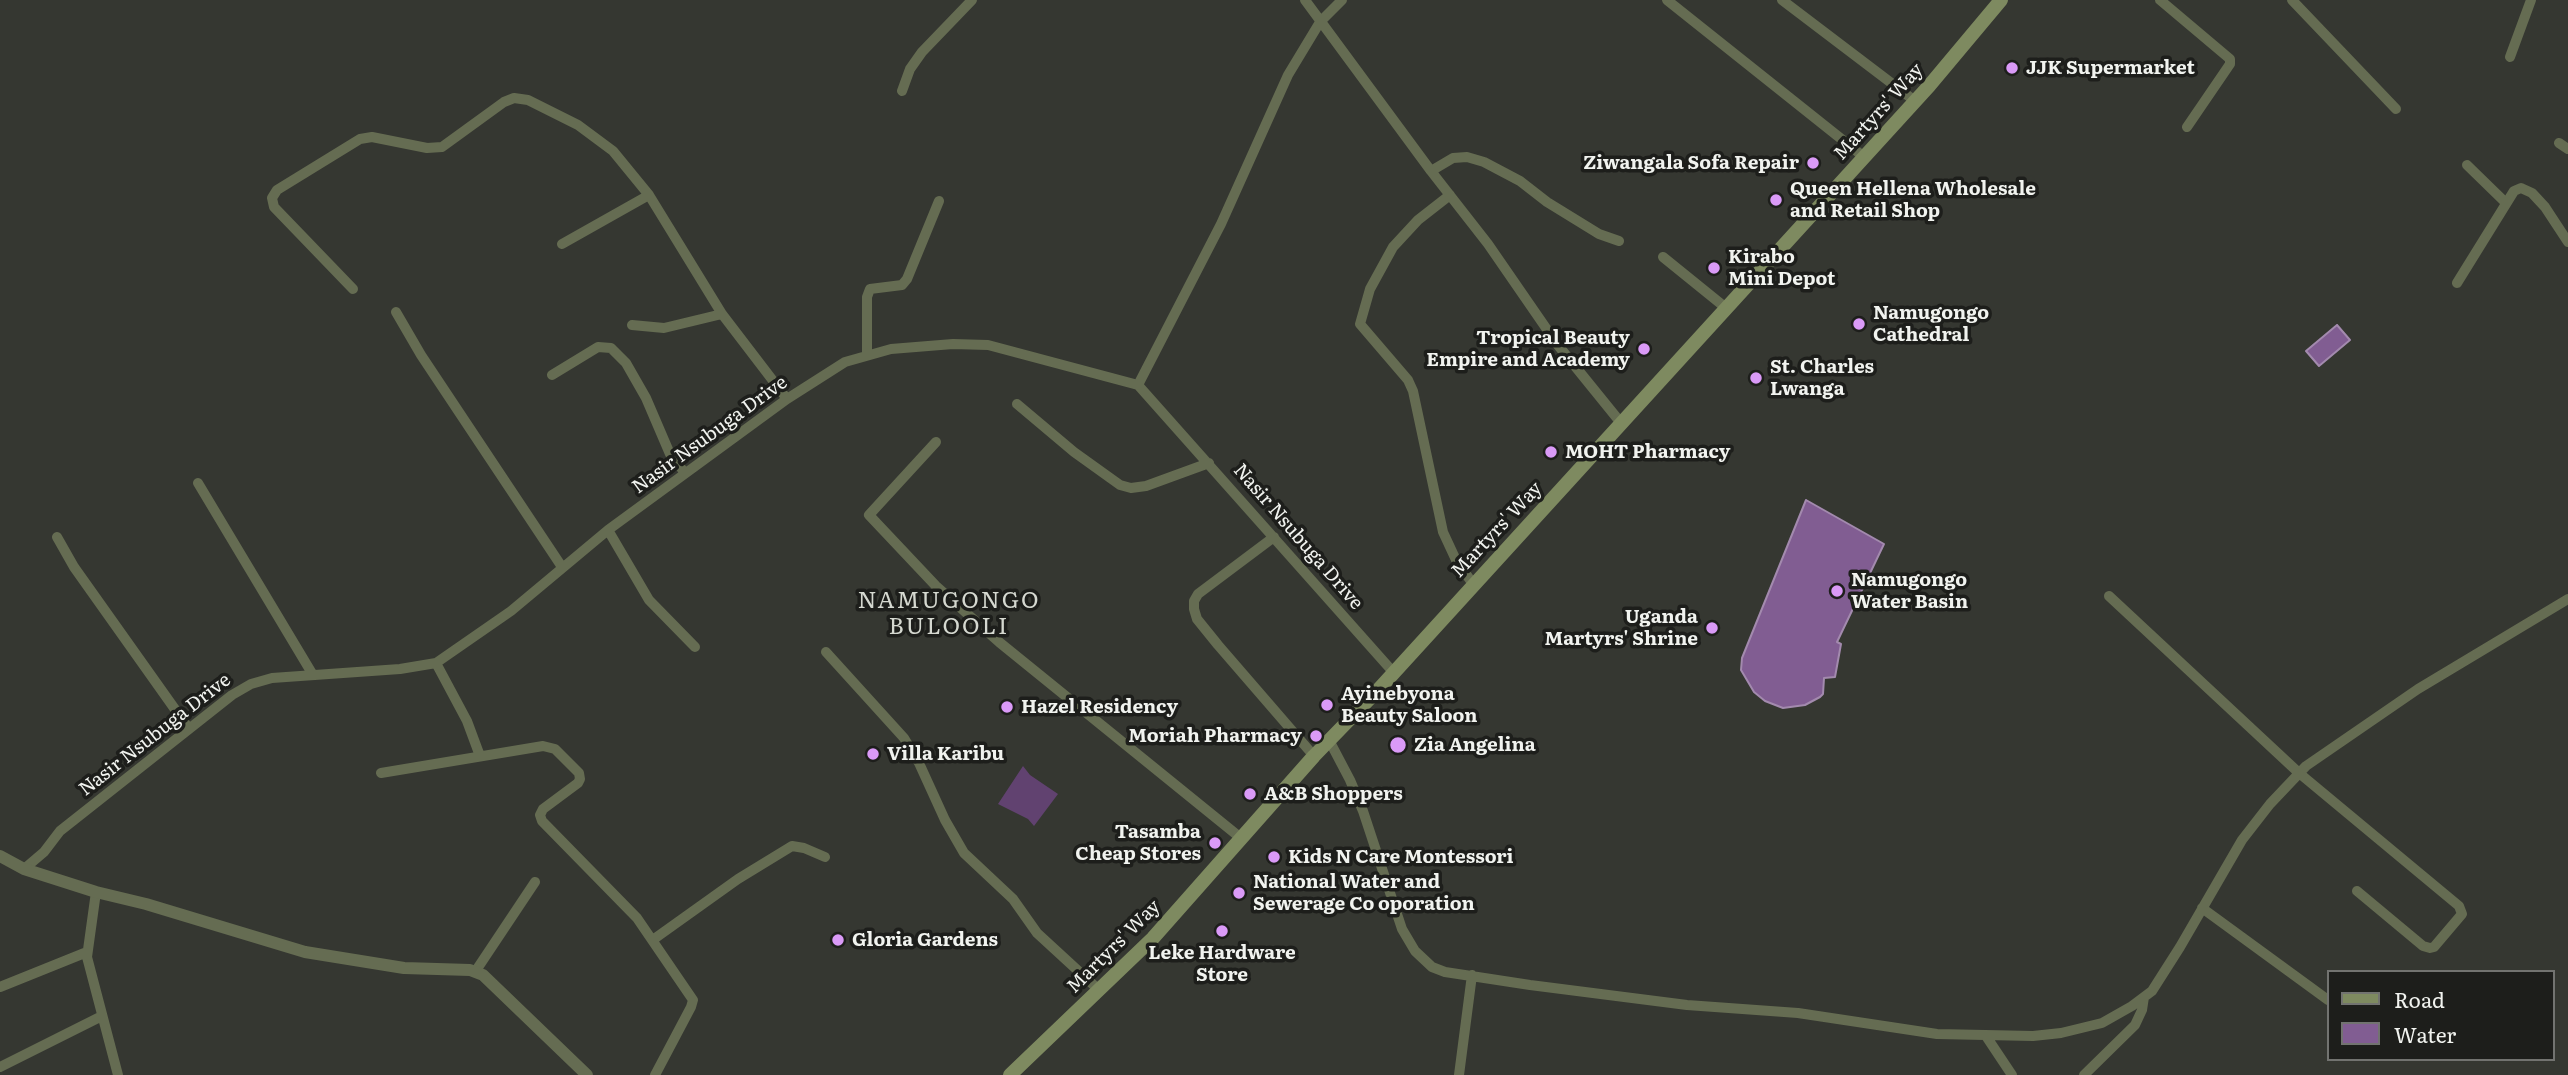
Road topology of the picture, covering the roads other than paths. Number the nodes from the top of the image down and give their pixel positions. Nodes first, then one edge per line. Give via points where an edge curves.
1 (972, 0) edge
2 (1305, 0) edge
3 (1342, 0) edge
4 (1667, 0) edge
5 (1782, 0) edge
6 (2001, 0) edge
7 (2160, 0) edge
8 (2292, 0) edge
9 (2530, 0) edge
10 (1320, 22) junction
11 (2510, 57) dead end
12 (902, 91) dead end
13 (1915, 101) junction
14 (2396, 109) dead end
15 (2187, 127) dead end
16 (1864, 157) junction
17 (2467, 165) dead end
18 (1431, 171) junction
19 (649, 195) junction
20 (1450, 195) junction
21 (939, 201) dead end
22 (2506, 203) junction
23 (1619, 241) dead end
24 (2568, 242) edge
25 (562, 244) dead end
26 (1663, 257) dead end
27 (2457, 283) dead end
28 (353, 289) dead end
29 (1727, 308) junction
30 (396, 312) dead end
31 (722, 314) junction
32 (632, 325) dead end
33 (867, 355) junction
34 (552, 375) dead end
35 (1138, 385) junction
36 (787, 399) junction
37 (1017, 404) dead end
38 (1621, 423) junction
39 (936, 442) dead end
40 (1209, 463) junction
41 (685, 473) junction
42 (198, 483) dead end
43 (608, 530) junction
44 (57, 537) dead end
45 (1274, 537) junction
46 (562, 567) junction
47 (1473, 584) junction
48 (2109, 596) dead end
49 (2568, 599) edge
50 (695, 647) dead end
51 (827, 652) dead end
52 (436, 663) junction
53 (1394, 673) junction
54 (313, 675) junction
55 (189, 729) junction
56 (1330, 742) junction
57 (481, 756) junction
58 (1314, 757) junction
59 (381, 773) dead end
60 (2299, 773) junction
61 (1242, 839) junction
62 (0, 856) edge
63 (825, 857) dead end
64 (24, 869) junction
65 (535, 882) dead end
66 (2357, 891) dead end
67 (96, 892) junction
68 (2202, 908) junction
69 (654, 939) junction
70 (87, 952) junction
71 (475, 972) junction
72 (1472, 975) junction
73 (0, 987) edge
74 (1100, 990) junction
75 (2144, 997) junction
76 (2326, 999) edge
77 (102, 1016) junction
78 (1986, 1036) junction
79 (0, 1067) edge
80 (584, 1074) edge
81 (118, 1075) edge
82 (655, 1075) edge
83 (1010, 1075) edge
84 (1459, 1075) edge
85 (2012, 1075) edge
86 (2084, 1075) edge

1 - 12 street via 922,52
2 - 10 street
3 - 10 street
4 - 16 street
5 - 13 street
6 - 13 main road, Martyrs' Way
7 - 15 street via 2230,59
8 - 14 street
9 - 11 street
10 - 18 street
10 - 35 street via 1288,75 1221,224
13 - 16 main road, Martyrs' Way
16 - 29 main road, Martyrs' Way
17 - 22 street
18 - 20 street
18 - 23 street via 1453,158 1485,162 1599,234
19 - 25 street
19 - 28 street via 598,138 528,100 504,102 442,147 365,138 284,184 272,203
19 - 31 street
20 - 38 street via 1557,344
20 - 47 street via 1393,247 1370,289 1360,324 1413,391 1443,532
21 - 33 street via 907,279 902,285 870,289
22 - 24 street via 2514,191 2528,190
22 - 27 street
26 - 29 street
29 - 38 main road, Martyrs' Way
30 - 46 street
31 - 32 street via 683,326
31 - 36 street
33 - 35 street, Nasir Nsubuga Drive via 925,345 988,345
33 - 36 street, Nasir Nsubuga Drive via 845,362
34 - 41 street via 598,347 611,348 626,363 670,454
35 - 40 street, Nasir Nsubuga Drive
36 - 41 street, Nasir Nsubuga Drive
37 - 40 street via 1120,485 1146,486
38 - 47 main road, Martyrs' Way
39 - 61 street via 869,515 936,586 999,642
40 - 45 street, Nasir Nsubuga Drive
41 - 43 street, Nasir Nsubuga Drive
42 - 54 street
43 - 46 street, Nasir Nsubuga Drive
43 - 50 street via 649,600
44 - 55 street
45 - 53 street, Nasir Nsubuga Drive
45 - 58 street via 1198,594 1194,610 1218,645
46 - 52 street, Nasir Nsubuga Drive
47 - 53 main road, Martyrs' Way
48 - 60 street
49 - 60 street via 2418,689
51 - 74 street via 908,744 964,853 1013,899 1037,933
52 - 54 street, Nasir Nsubuga Drive
52 - 57 street
53 - 56 main road, Martyrs' Way
54 - 55 street, Nasir Nsubuga Drive via 251,684
55 - 64 street, Nasir Nsubuga Drive via 60,831
56 - 58 main road, Martyrs' Way
56 - 72 street via 1363,811 1408,942 1432,967
57 - 59 street
57 - 69 street via 551,746 579,773 578,783 542,809 542,821
58 - 61 main road, Martyrs' Way
60 - 66 street via 2459,906 2462,914 2430,948
60 - 68 street via 2242,841
61 - 74 main road, Martyrs' Way
62 - 64 street
63 - 69 street via 792,846
64 - 67 street
65 - 71 street
67 - 70 street
67 - 71 street via 305,952 404,968
68 - 75 street via 2157,985
68 - 76 street
69 - 82 street via 693,1000
70 - 73 street
70 - 77 street
71 - 80 street via 524,1013
72 - 78 street via 1687,1005
72 - 84 street
74 - 83 main road, Martyrs' Way
75 - 78 street via 2102,1023 2083,1028 2033,1036
75 - 86 street via 2135,1025
77 - 79 street
77 - 81 street
78 - 85 street

